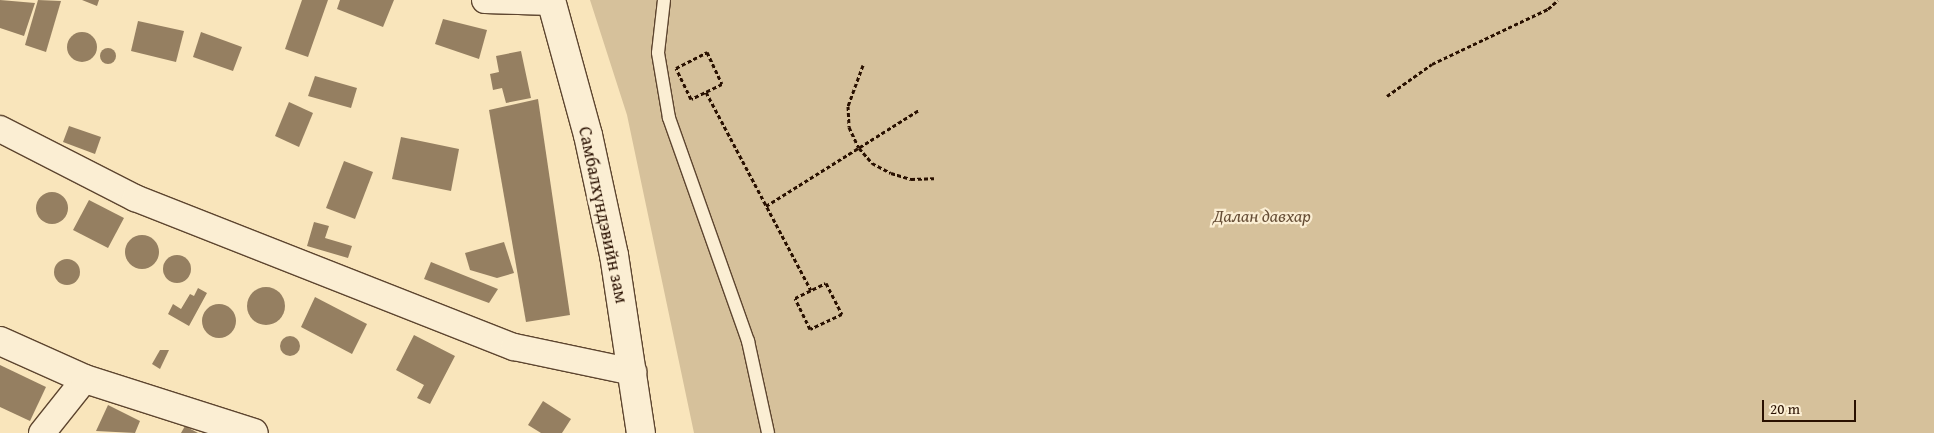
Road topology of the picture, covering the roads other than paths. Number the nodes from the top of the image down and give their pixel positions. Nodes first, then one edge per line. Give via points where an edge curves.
1 (485, 0) edge
2 (664, 0) edge
3 (552, 1) edge
4 (0, 129) edge
5 (0, 341) edge
6 (633, 372) junction
7 (85, 379) junction
8 (42, 433) edge
9 (254, 433) edge
10 (641, 433) edge
11 (768, 433) edge

1 - 3 street
2 - 11 lane via 658,53 669,118 748,341
3 - 6 street, Самбалхүндэвийн зам via 588,135 614,254
4 - 6 street via 134,198 514,347
5 - 7 street
6 - 10 street, Самбалхүндэвийн зам
7 - 8 street
7 - 9 street

